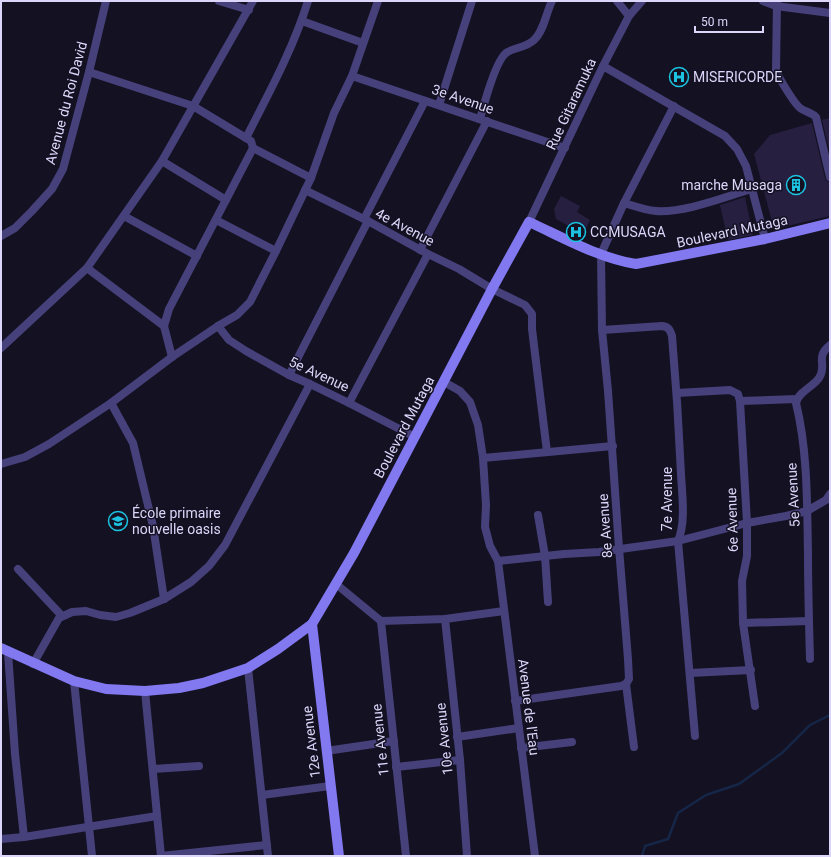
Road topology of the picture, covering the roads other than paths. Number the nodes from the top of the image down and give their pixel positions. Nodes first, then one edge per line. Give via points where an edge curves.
1 (106, 1) edge
2 (219, 1) edge
3 (253, 1) edge
4 (308, 1) edge
5 (378, 1) edge
6 (472, 1) edge
7 (552, 1) edge
8 (617, 1) edge
9 (642, 1) edge
10 (763, 1) edge
11 (777, 3) edge
12 (249, 10) junction
13 (830, 13) edge
14 (629, 16) junction
15 (302, 21) junction
16 (363, 43) junction
17 (603, 66) junction
18 (89, 72) junction
19 (352, 76) junction
20 (425, 100) junction
21 (439, 105) junction
22 (193, 106) junction
23 (674, 106) junction
24 (483, 120) junction
25 (246, 138) junction
26 (253, 148) junction
27 (565, 148) junction
28 (162, 161) junction
29 (830, 177) edge
30 (311, 178) junction
31 (752, 189) junction
32 (305, 190) junction
33 (226, 200) junction
34 (624, 203) junction
35 (124, 216) junction
36 (216, 220) junction
37 (366, 220) junction
38 (529, 222) junction
39 (830, 223) edge
40 (1, 236) edge
41 (765, 239) junction
42 (420, 250) junction
43 (276, 251) junction
44 (428, 254) junction
45 (601, 254) junction
46 (197, 256) junction
47 (87, 268) junction
48 (492, 289) junction
49 (164, 326) junction
50 (218, 326) junction
51 (602, 330) junction
52 (830, 345) edge
53 (1, 348) edge
54 (172, 357) junction
55 (289, 375) junction
56 (444, 382) junction
57 (310, 384) junction
58 (677, 393) junction
59 (797, 399) junction
60 (740, 401) junction
61 (111, 403) junction
62 (349, 403) junction
63 (415, 437) junction
64 (613, 446) junction
65 (547, 452) junction
66 (483, 458) junction
67 (1, 464) edge
68 (829, 500) edge
69 (807, 511) junction
70 (538, 515) dead end
71 (747, 523) junction
72 (678, 541) junction
73 (619, 548) junction
74 (544, 556) junction
75 (498, 561) junction
76 (18, 569) dead end
77 (336, 584) junction
78 (164, 599) junction
79 (548, 602) dead end
80 (504, 611) junction
81 (62, 616) junction
82 (445, 619) junction
83 (381, 621) junction
84 (809, 621) junction
85 (743, 623) junction
86 (312, 624) junction
87 (4, 650) edge
88 (810, 659) dead end
89 (33, 664) junction
90 (248, 668) junction
91 (750, 670) junction
92 (690, 673) junction
93 (74, 681) junction
94 (626, 684) junction
95 (145, 691) junction
96 (515, 700) junction
97 (755, 706) dead end
98 (519, 728) junction
99 (695, 736) dead end
100 (457, 737) junction
101 (394, 741) junction
102 (572, 742) dead end
103 (634, 747) dead end
104 (521, 748) junction
105 (326, 751) junction
106 (460, 760) junction
107 (199, 766) dead end
108 (396, 767) junction
109 (153, 769) junction
110 (330, 786) junction
111 (262, 795) junction
112 (157, 816) junction
113 (89, 827) junction
114 (24, 837) junction
115 (1, 839) edge
116 (267, 845) junction
117 (92, 856) edge
118 (161, 856) edge
119 (268, 856) edge
120 (339, 856) edge
121 (406, 856) edge
122 (467, 856) edge
123 (535, 856) edge

1 - 18 street, Avenue du Roi David
2 - 12 street
3 - 12 street
4 - 15 street
5 - 16 street
6 - 21 street
7 - 24 street via 534,40 506,53 498,64
8 - 14 street
9 - 14 street, Rue Gitaramuka
10 - 11 street
11 - 13 street
11 - 29 street via 776,70 800,108 816,117
12 - 22 street
14 - 17 street, Rue Gitaramuka
15 - 16 street
15 - 25 street via 277,78
16 - 19 street
17 - 23 street
17 - 27 street, Rue Gitaramuka
18 - 22 street
18 - 40 street, Avenue du Roi David via 63,169 52,189 32,211
19 - 20 street, 3e Avenue
19 - 30 street via 334,113
20 - 21 street, 3e Avenue
20 - 37 street
21 - 24 street, 3e Avenue
22 - 25 street
22 - 28 street
23 - 31 street via 726,136 746,166
23 - 34 street
24 - 27 street, 3e Avenue
24 - 42 street
25 - 26 street
26 - 30 street
26 - 33 street
27 - 38 street, Rue Gitaramuka
28 - 33 street
28 - 35 street
30 - 32 street
31 - 34 street via 684,209 646,210
31 - 41 street
32 - 37 street, 4e Avenue
32 - 43 street
33 - 36 street
34 - 45 street
35 - 46 street
35 - 47 street
36 - 43 street
36 - 46 street
37 - 42 street, 4e Avenue
37 - 55 street
38 - 45 street, Boulevard Mutaga
38 - 48 street, Boulevard Mutaga
39 - 41 street, Boulevard Mutaga
41 - 45 street, Boulevard Mutaga via 636,264
42 - 44 street, 4e Avenue
43 - 50 street via 250,302 237,315
44 - 48 street, 4e Avenue
44 - 62 street
45 - 51 street, 8e Avenue
46 - 49 street via 169,309
47 - 49 street
47 - 53 street
48 - 56 street, Boulevard Mutaga
48 - 65 street, 4e Avenue via 525,305 532,314
49 - 54 street
50 - 54 street
50 - 55 street, 5e Avenue via 229,340 246,352
51 - 58 street, 7e Avenue via 667,327 672,336
51 - 64 street, 8e Avenue
52 - 59 street via 823,350 820,377
54 - 61 street
55 - 57 street, 5e Avenue
56 - 63 street, Boulevard Mutaga
56 - 66 street, Avenue de l'Eau via 460,391 470,402 478,425
57 - 62 street, 5e Avenue
57 - 78 street via 225,545 191,582
58 - 60 street via 730,390 738,394
58 - 72 street, 7e Avenue via 682,504 682,533
59 - 60 street
59 - 69 street, 5e Avenue
60 - 71 street, 6e Avenue
61 - 67 street via 31,454
61 - 78 street via 133,443 153,526
62 - 63 street, 5e Avenue
63 - 77 street, Boulevard Mutaga
64 - 65 street
64 - 73 street, 8e Avenue
65 - 66 street
66 - 75 street, Avenue de l'Eau via 485,527 490,546
68 - 69 street
69 - 71 street
69 - 84 street, 5e Avenue
70 - 74 street
71 - 72 street
71 - 85 street, 6e Avenue via 747,556 742,581
72 - 73 street
72 - 92 street, 7e Avenue
73 - 74 street
73 - 94 street, 8e Avenue via 628,659 629,680
74 - 75 street
74 - 79 street
75 - 80 street, Avenue de l'Eau
76 - 81 street
77 - 83 street
77 - 86 street, Boulevard Mutaga
78 - 81 street via 116,617 86,611
80 - 82 street
80 - 96 street, Avenue de l'Eau
81 - 89 street
82 - 83 street
82 - 100 street, 10e Avenue
83 - 101 street, 11e Avenue
84 - 85 street
84 - 88 street, 5e Avenue
85 - 91 street, 6e Avenue
86 - 90 street, Boulevard Mutaga
86 - 105 street, 12e Avenue
87 - 89 street, Boulevard Mutaga
87 - 114 street
89 - 93 street, Boulevard Mutaga
90 - 95 street, Boulevard Mutaga via 203,683
90 - 111 street
91 - 92 street
91 - 97 street, 6e Avenue
92 - 99 street, 7e Avenue
93 - 95 street, Boulevard Mutaga via 106,689
93 - 113 street
94 - 96 street
94 - 103 street, 8e Avenue
95 - 109 street
96 - 98 street, Avenue de l'Eau
98 - 100 street
98 - 104 street, Avenue de l'Eau
100 - 106 street, 10e Avenue
101 - 105 street
101 - 108 street, 11e Avenue
102 - 104 street
104 - 123 street, Avenue de l'Eau
105 - 110 street, 12e Avenue
106 - 108 street
106 - 122 street, 10e Avenue
107 - 109 street
108 - 121 street, 11e Avenue
109 - 112 street
110 - 111 street
110 - 120 street, 12e Avenue
111 - 116 street
112 - 113 street
112 - 118 street
113 - 114 street
113 - 117 street
114 - 115 street
116 - 118 street
116 - 119 street

